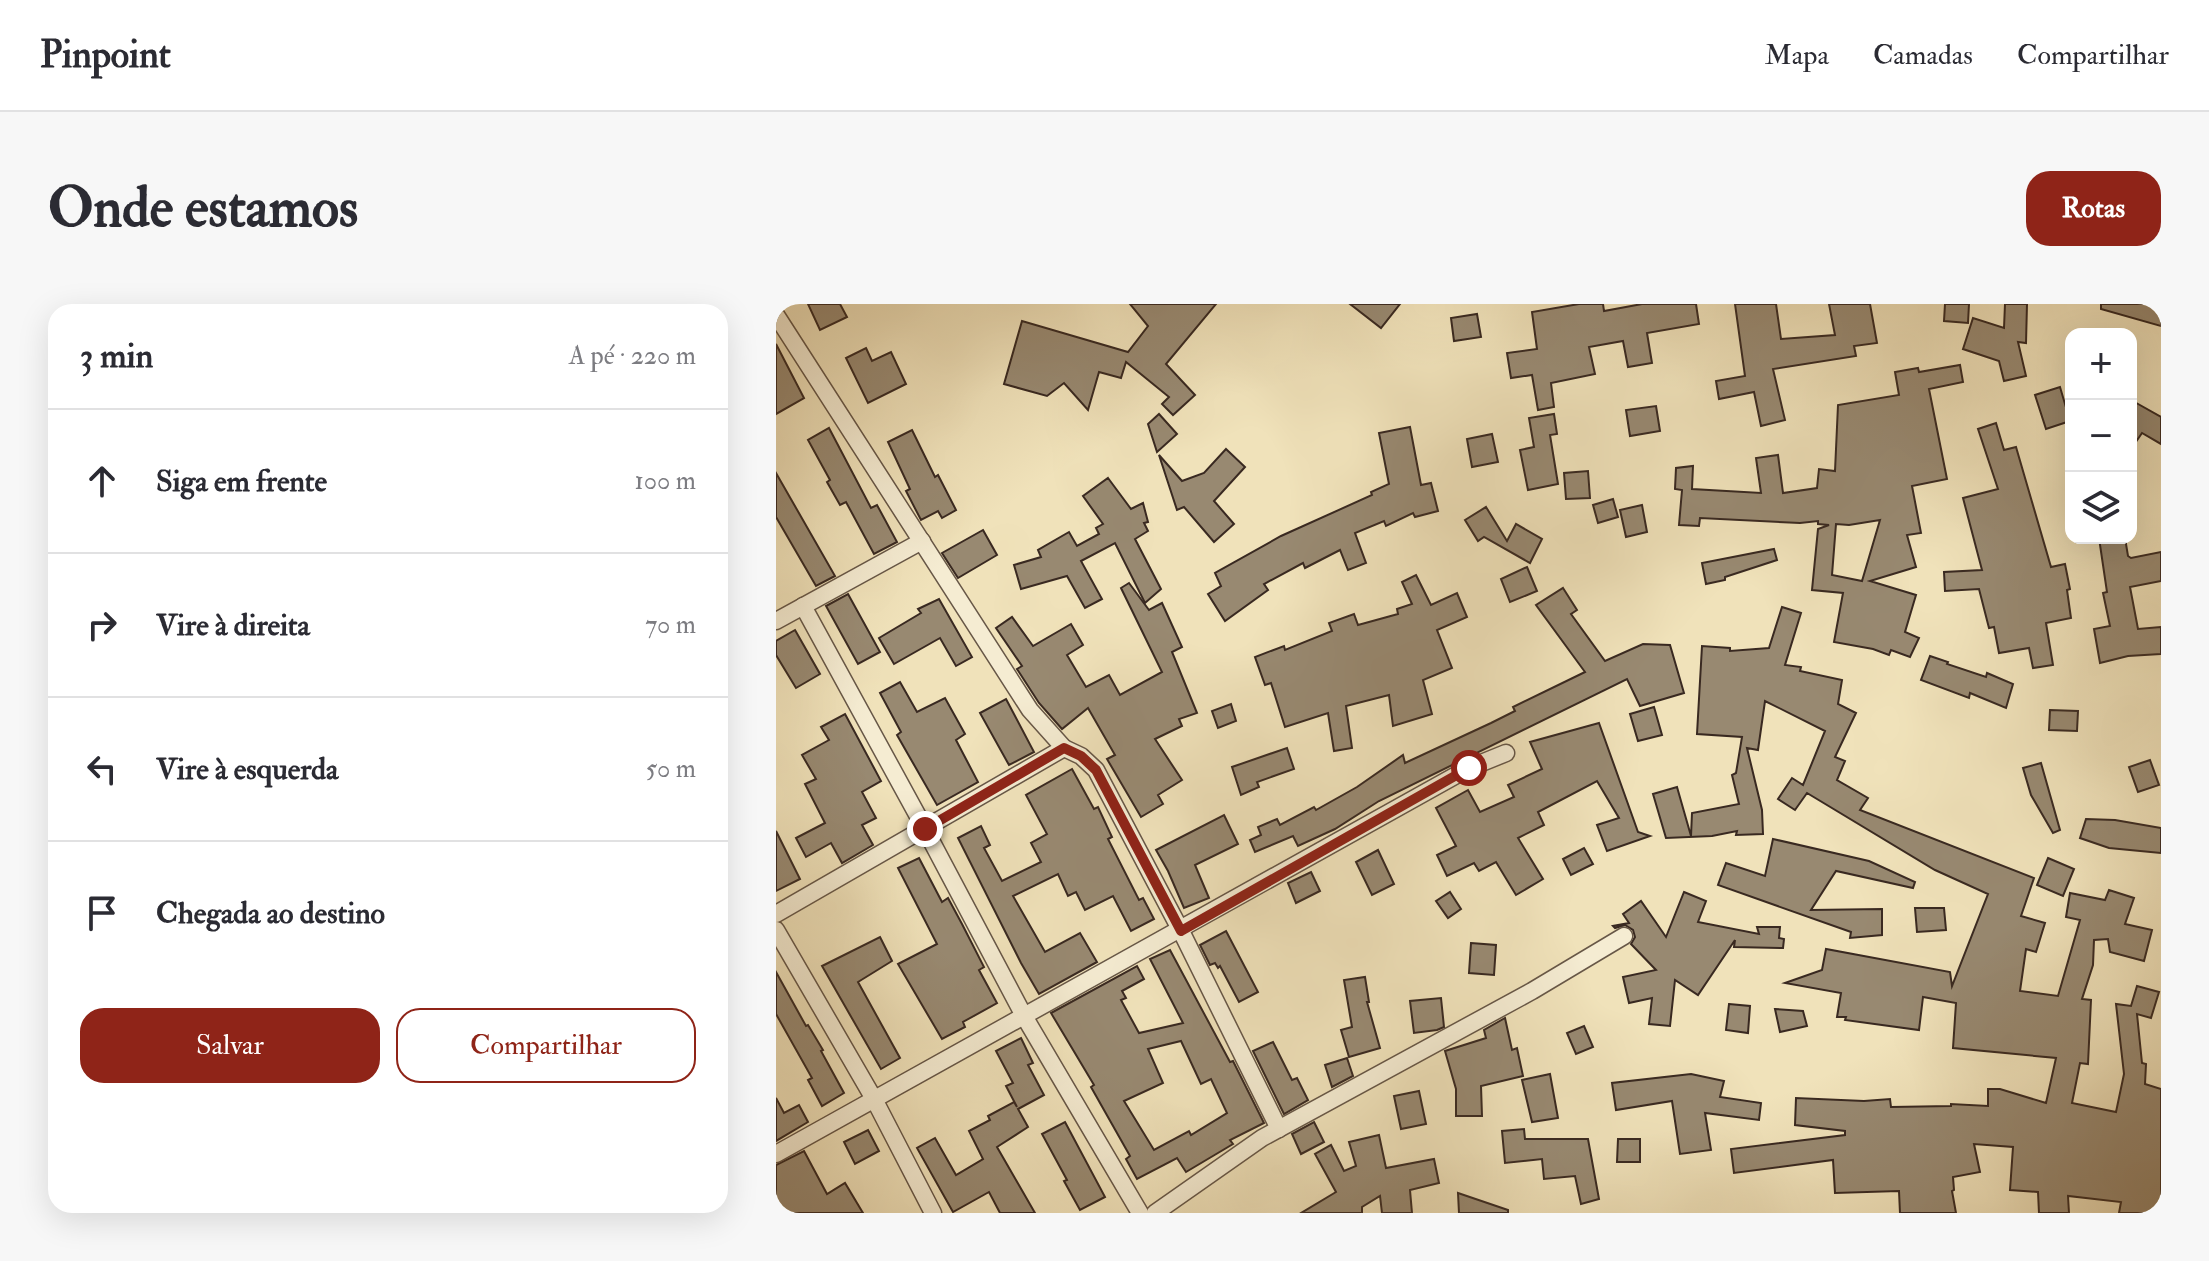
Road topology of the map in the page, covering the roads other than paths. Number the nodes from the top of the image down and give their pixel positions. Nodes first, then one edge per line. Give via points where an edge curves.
1 (776, 315) edge
2 (922, 541) junction
3 (803, 606) junction
4 (776, 621) edge
5 (1064, 748) junction
6 (1506, 753) dead end
7 (925, 829) junction
8 (776, 914) edge
9 (776, 930) edge
10 (1181, 931) junction
11 (1624, 936) dead end
12 (1024, 1016) junction
13 (874, 1099) junction
14 (1279, 1129) junction
15 (776, 1154) edge
16 (933, 1213) edge
17 (1140, 1213) edge
18 (1155, 1213) edge

1 - 2 street
2 - 3 street
2 - 5 street via 1030,710
3 - 4 street
3 - 7 street
5 - 7 street
5 - 10 street via 1096,770
6 - 10 street via 1469,768
7 - 8 street
7 - 12 street
9 - 13 street
10 - 12 street
10 - 14 street
11 - 14 street
12 - 13 street
12 - 17 street
13 - 15 street
13 - 16 street
14 - 18 street

